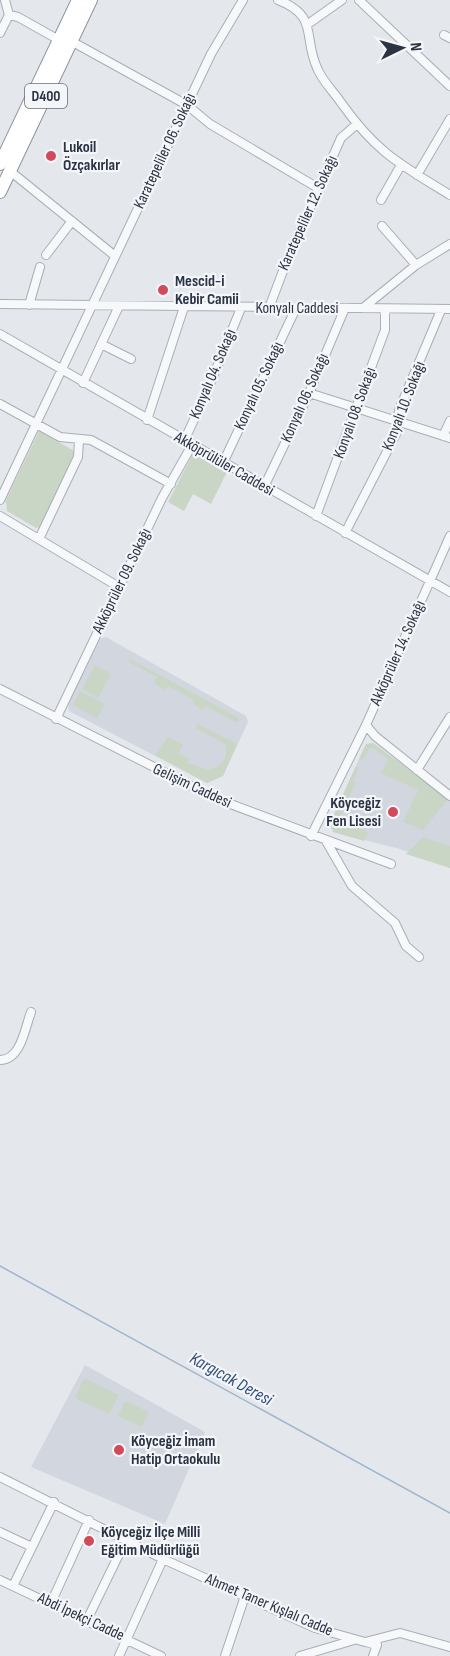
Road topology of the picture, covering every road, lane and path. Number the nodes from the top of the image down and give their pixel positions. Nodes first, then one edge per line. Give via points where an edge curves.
1 (5, 0) edge
2 (78, 0) edge
3 (91, 0) edge
4 (243, 0) edge
5 (278, 0) edge
6 (342, 0) edge
7 (359, 0) edge
8 (9, 15) junction
9 (308, 24) junction
10 (0, 33) edge
11 (65, 41) junction
12 (450, 86) edge
13 (187, 105) junction
14 (450, 119) edge
15 (357, 124) junction
16 (3, 165) edge
17 (400, 165) junction
18 (417, 175) junction
19 (318, 188) junction
20 (0, 192) edge
21 (450, 195) edge
22 (381, 200) dead end
23 (72, 221) junction
24 (382, 226) dead end
25 (450, 244) edge
26 (46, 255) dead end
27 (115, 256) junction
28 (416, 265) junction
29 (40, 267) dead end
30 (0, 304) edge
31 (29, 305) junction
32 (92, 305) junction
33 (119, 306) junction
34 (184, 307) junction
35 (241, 308) junction
36 (269, 308) junction
37 (296, 308) junction
38 (345, 308) junction
39 (363, 308) junction
40 (385, 309) junction
41 (446, 310) edge
42 (0, 334) edge
43 (101, 344) junction
44 (131, 359) dead end
45 (61, 370) junction
46 (83, 383) junction
47 (309, 393) junction
48 (0, 404) edge
49 (357, 408) junction
50 (147, 420) junction
51 (398, 421) junction
52 (450, 421) edge
53 (36, 424) junction
54 (447, 437) edge
55 (79, 440) junction
56 (188, 443) junction
57 (223, 464) junction
58 (171, 483) junction
59 (264, 487) junction
60 (0, 500) edge
61 (0, 516) edge
62 (316, 516) junction
63 (345, 533) junction
64 (450, 537) edge
65 (39, 539) junction
66 (430, 581) junction
67 (119, 587) junction
68 (450, 592) edge
69 (0, 689) edge
70 (450, 717) edge
71 (56, 719) junction
72 (366, 725) junction
73 (417, 770) junction
74 (450, 796) edge
75 (311, 836) junction
76 (326, 841) junction
77 (391, 864) dead end
78 (419, 957) dead end
79 (31, 1012) dead end
80 (0, 1060) edge
81 (0, 1477) edge
82 (54, 1502) junction
83 (89, 1520) junction
84 (0, 1532) edge
85 (126, 1540) junction
86 (32, 1546) junction
87 (163, 1559) junction
88 (0, 1580) edge
89 (13, 1586) junction
90 (245, 1596) junction
91 (51, 1603) junction
92 (87, 1620) junction
93 (127, 1638) junction
94 (356, 1640) junction
95 (365, 1642) junction
96 (450, 1647) edge
97 (303, 1655) edge
98 (119, 1656) edge
99 (161, 1656) edge
100 (225, 1656) edge
101 (373, 1656) edge

1 - 8 street
2 - 11 highway, D400
3 - 11 highway, D400
4 - 13 street, Karatepeliler 06. Sokağı
5 - 9 street via 296,10
6 - 9 street
7 - 12 street
8 - 10 street
8 - 11 street
9 - 15 street via 315,66
11 - 13 street
11 - 16 highway, D400
13 - 19 street via 210,124
13 - 27 street, Karatepeliler 06. Sokağı
14 - 18 street
15 - 17 street
15 - 19 street, Karatepeliler 12. Sokağı via 341,138
16 - 20 highway, D400
16 - 23 street
17 - 18 street
17 - 22 street
18 - 21 street
19 - 36 street, Karatepeliler 12. Sokağı
23 - 26 street
23 - 27 street
24 - 28 street
25 - 28 street
27 - 32 street, Karatepeliler 06. Sokağı
28 - 39 street
29 - 31 street
30 - 31 street, Konyalı Caddesi
31 - 32 street, Konyalı Caddesi
32 - 33 street, Konyalı Caddesi
32 - 45 street, Karatepeliler 06. Sokağı
33 - 34 street, Konyalı Caddesi
33 - 43 street
34 - 35 street, Konyalı Caddesi
34 - 50 street
35 - 36 street, Konyalı Caddesi
35 - 56 street, Konyalı 04. Sokağı
36 - 37 street, Konyalı Caddesi
37 - 38 street, Konyalı Caddesi
37 - 57 street, Konyalı 05. Sokağı
38 - 39 street, Konyalı Caddesi
38 - 47 street, Konyalı 06. Sokağı
39 - 40 street, Konyalı Caddesi
40 - 41 street, Konyalı Caddesi
40 - 49 street, Konyalı 08. Sokağı via 385,330
41 - 51 street, Konyalı 10. Sokağı via 399,410
42 - 45 street, Akköprülüler Caddesi
43 - 44 street
43 - 46 street
45 - 46 street, Akköprülüler Caddesi
45 - 53 street, Karatepeliler 06. Sokağı
46 - 50 street, Akköprülüler Caddesi
47 - 49 street
47 - 59 street, Konyalı 06. Sokağı
48 - 53 street
49 - 51 street
49 - 62 street, Konyalı 08. Sokağı
50 - 56 street, Akköprülüler Caddesi
51 - 54 street
51 - 63 street, Konyalı 10. Sokağı via 396,434
52 - 54 street
53 - 55 street via 65,439
53 - 60 street, Karatepeliler 06. Sokağı
55 - 58 street via 91,440
55 - 65 street via 78,457
56 - 57 street, Akköprülüler Caddesi
56 - 58 street, Akköprüler 09. Sokağı
57 - 59 street, Akköprülüler Caddesi
58 - 67 street, Akköprüler 09. Sokağı
59 - 62 street, Akköprülüler Caddesi
61 - 65 street
62 - 63 street, Akköprülüler Caddesi
63 - 66 street, Akköprülüler Caddesi
64 - 66 street, Akköprüler 14. Sokağı
65 - 67 street
66 - 68 street, Akköprülüler Caddesi
66 - 72 street, Akköprüler 14. Sokağı
67 - 71 street, Akköprüler 09. Sokağı
69 - 71 street, Gelişim Caddesi
70 - 73 street
71 - 75 street, Gelişim Caddesi via 217,799
72 - 73 street
72 - 75 street, Akköprüler 14. Sokağı
73 - 74 street
75 - 76 street, Gelişim Caddesi
76 - 77 street, Gelişim Caddesi
76 - 78 street via 352,886 395,923 406,946
79 - 80 street via 15,1053
81 - 82 street, Ahmet Taner Kışlalı Cadde
82 - 83 street, Ahmet Taner Kışlalı Cadde
82 - 86 street
83 - 85 street, Ahmet Taner Kışlalı Cadde
83 - 91 street
84 - 86 street
85 - 87 street, Ahmet Taner Kışlalı Cadde
85 - 92 street
86 - 89 street
87 - 90 street, Ahmet Taner Kışlalı Cadde
87 - 93 street
88 - 89 street, Abdi İpekçi Cadde
89 - 91 street, Abdi İpekçi Cadde
90 - 94 street, Ahmet Taner Kışlalı Cadde via 315,1628
90 - 100 street
91 - 92 street, Abdi İpekçi Cadde
92 - 93 street, Abdi İpekçi Cadde
93 - 98 street
93 - 99 street, Abdi İpekçi Cadde
94 - 95 street, Ahmet Taner Kışlalı Cadde
94 - 97 street
95 - 96 street, Ahmet Taner Kışlalı Cadde via 400,1633
95 - 101 street via 377,1645

